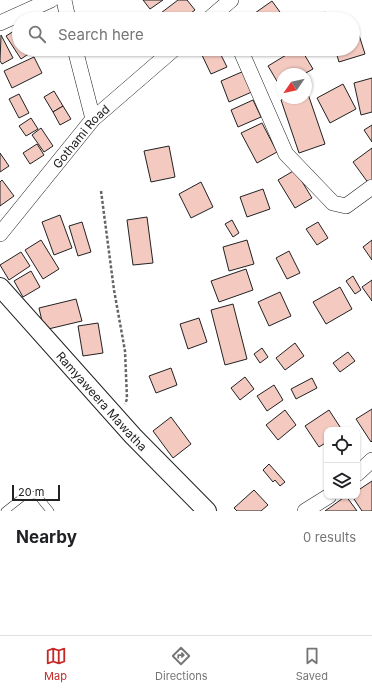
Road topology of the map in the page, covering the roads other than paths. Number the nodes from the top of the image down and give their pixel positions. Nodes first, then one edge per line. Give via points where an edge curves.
1 (51, 0) edge
2 (64, 0) edge
3 (231, 0) edge
4 (24, 12) edge
5 (67, 12) edge
6 (220, 12) edge
7 (12, 18) edge
8 (0, 23) edge
9 (77, 56) edge
10 (166, 56) edge
11 (243, 56) edge
12 (93, 119) junction
13 (372, 187) edge
14 (0, 234) edge
15 (0, 287) edge
16 (372, 460) edge
17 (360, 471) edge
18 (325, 499) edge
19 (5, 511) edge
20 (50, 511) edge
21 (207, 511) edge
22 (305, 511) edge

1 - 4 street
2 - 5 street
3 - 6 street
7 - 8 street
9 - 12 street
10 - 12 street, Gothami Road
11 - 13 street via 286,154 333,203 346,206
12 - 14 street, Gothami Road
15 - 21 street, Ramyaweera Mawatha via 133,436
16 - 17 street
18 - 22 street
19 - 20 lane via 24,496 37,495

